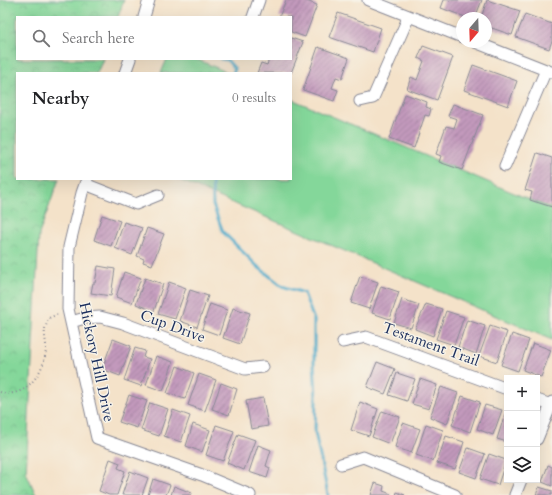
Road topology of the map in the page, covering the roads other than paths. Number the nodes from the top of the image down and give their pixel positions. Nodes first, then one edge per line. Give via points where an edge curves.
1 (149, 0) edge
2 (259, 0) edge
3 (368, 0) edge
4 (144, 16) edge
5 (253, 16) edge
6 (409, 16) junction
7 (456, 35) edge
8 (490, 48) edge
9 (130, 60) edge
10 (549, 71) edge
11 (125, 72) edge
12 (360, 101) dead end
13 (505, 166) dead end
14 (86, 181) edge
15 (158, 195) dead end
16 (71, 322) junction
17 (343, 342) dead end
18 (263, 368) dead end
19 (504, 388) edge
20 (540, 401) edge
21 (551, 403) edge
22 (540, 431) edge
23 (342, 464) dead end
24 (520, 483) edge
25 (250, 495) edge
26 (455, 495) edge
27 (515, 495) edge

1 - 4 street
2 - 5 street
3 - 6 street
6 - 7 street
6 - 12 street via 373,98
8 - 10 street
9 - 11 street
10 - 13 street
14 - 15 street via 136,204
14 - 16 street, Hickory Hill Drive via 69,247 68,309
16 - 18 street, Cup Drive via 100,317 245,369
16 - 25 street, Hickory Hill Drive via 97,438
17 - 19 street, Testament Trail via 366,337
20 - 21 street
21 - 22 street
23 - 26 street via 363,457
24 - 27 street

